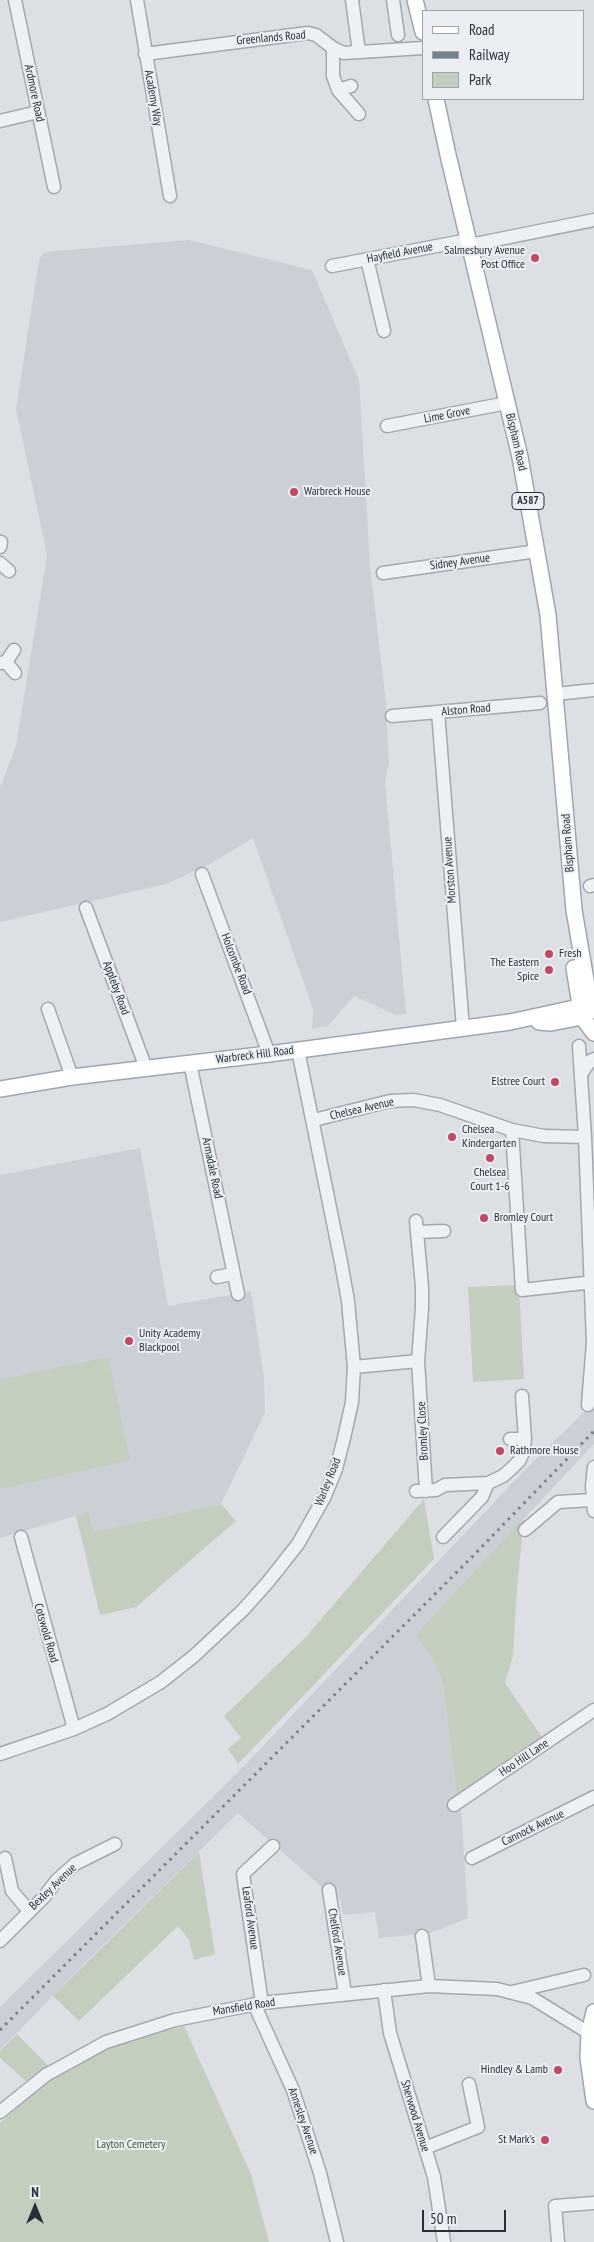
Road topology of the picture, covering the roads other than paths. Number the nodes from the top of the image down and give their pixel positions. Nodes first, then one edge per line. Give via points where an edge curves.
1 (15, 0) edge
2 (137, 0) edge
3 (352, 0) edge
4 (393, 0) edge
5 (415, 0) edge
6 (422, 28) edge
7 (398, 35) dead end
8 (333, 48) junction
9 (422, 48) edge
10 (359, 52) junction
11 (145, 54) junction
12 (351, 86) dead end
13 (338, 90) junction
14 (436, 100) edge
15 (38, 112) junction
16 (359, 114) dead end
17 (0, 121) edge
18 (54, 187) dead end
19 (170, 196) dead end
20 (594, 220) edge
21 (469, 243) junction
22 (367, 259) junction
23 (332, 266) dead end
24 (384, 331) dead end
25 (507, 403) junction
26 (388, 426) dead end
27 (537, 551) junction
28 (383, 573) dead end
29 (14, 650) dead end
30 (3, 663) edge
31 (15, 673) dead end
32 (594, 690) edge
33 (556, 694) junction
34 (540, 703) dead end
35 (438, 712) junction
36 (392, 716) dead end
37 (202, 874) dead end
38 (86, 908) dead end
39 (48, 1009) dead end
40 (589, 1010) edge
41 (563, 1020) junction
42 (510, 1022) junction
43 (462, 1028) junction
44 (593, 1032) edge
45 (579, 1046) dead end
46 (298, 1050) junction
47 (269, 1054) junction
48 (594, 1059) edge
49 (190, 1063) junction
50 (146, 1068) junction
51 (581, 1074) junction
52 (72, 1077) junction
53 (0, 1089) edge
54 (314, 1120) junction
55 (512, 1130) junction
56 (585, 1137) junction
57 (444, 1231) dead end
58 (233, 1274) junction
59 (217, 1277) dead end
60 (592, 1282) edge
61 (238, 1294) dead end
62 (418, 1361) junction
63 (354, 1367) junction
64 (522, 1396) dead end
65 (588, 1405) dead end
66 (510, 1439) dead end
67 (525, 1439) junction
68 (594, 1467) edge
69 (488, 1483) junction
70 (594, 1506) edge
71 (525, 1530) dead end
72 (21, 1537) dead end
73 (443, 1537) dead end
74 (594, 1710) edge
75 (74, 1729) junction
76 (0, 1754) edge
77 (594, 1798) edge
78 (454, 1805) dead end
79 (115, 1844) dead end
80 (273, 1846) dead end
81 (4, 1858) dead end
82 (472, 1858) dead end
83 (329, 1890) dead end
84 (29, 1911) junction
85 (422, 1936) dead end
86 (0, 1942) edge
87 (584, 1975) dead end
88 (429, 1986) junction
89 (384, 1990) junction
90 (512, 1992) junction
91 (345, 1994) junction
92 (258, 2004) junction
93 (594, 2012) edge
94 (588, 2033) junction
95 (469, 2084) dead end
96 (594, 2101) edge
97 (0, 2112) edge
98 (425, 2148) junction
99 (594, 2203) edge
100 (337, 2242) edge
101 (444, 2242) edge
102 (558, 2242) edge

1 - 15 street, Ardmore Road
2 - 11 street, Academy Way
3 - 10 street
4 - 7 street
5 - 6 main road
8 - 10 street, Greenlands Road via 344,53
8 - 11 street, Greenlands Road via 308,33
8 - 13 street via 333,76
9 - 10 street, Greenlands Road
11 - 19 street, Academy Way
12 - 13 street
13 - 16 street
14 - 21 main road, Bispham Road / A587
15 - 17 street
15 - 18 street, Ardmore Road
20 - 21 street, Hayfield Avenue
21 - 22 street, Hayfield Avenue
21 - 25 main road, Bispham Road / A587
22 - 23 street, Hayfield Avenue
22 - 24 street
25 - 26 street, Lime Grove
25 - 27 main road, Bispham Road / A587
27 - 28 street, Sidney Avenue
27 - 33 main road, Bispham Road / A587
29 - 30 street
30 - 31 street
32 - 33 street
33 - 40 main road, Bispham Road / A587 via 574,910
34 - 35 street, Alston Road
35 - 36 street, Alston Road
35 - 43 street, Morston Avenue
37 - 47 street, Holcombe Road
38 - 50 street, Appleby Road
39 - 52 street
40 - 41 main road, Warbreck Hill Road
40 - 42 main road, Warbreck Hill Road
40 - 44 main road, A587
41 - 42 main road, Warbreck Hill Road via 551,1023
41 - 44 main road
42 - 43 main road, Warbreck Hill Road
43 - 46 main road, Warbreck Hill Road
45 - 51 street
46 - 47 main road, Warbreck Hill Road
46 - 54 street, Warley Road
47 - 49 main road, Warbreck Hill Road
48 - 51 street
49 - 50 main road, Warbreck Hill Road
49 - 58 street, Armadale Road
50 - 52 main road, Warbreck Hill Road
51 - 56 street
52 - 53 main road, Warbreck Hill Road
54 - 55 street, Chelsea Avenue via 390,1101 414,1100 440,1105
54 - 63 street, Warley Road via 348,1301
55 - 56 street, Chelsea Avenue via 544,1136
55 - 60 street via 522,1290
56 - 60 street
57 - 62 street, Bromley Close via 416,1227 422,1308
58 - 59 street
58 - 61 street, Armadale Road
60 - 65 street via 593,1342
62 - 63 street
62 - 69 street, Bromley Close via 421,1491 436,1490 445,1485
63 - 75 street, Warley Road via 352,1402 336,1469 302,1536 268,1582 208,1643 161,1682
64 - 67 street
66 - 67 street
67 - 69 street via 520,1461 503,1476
68 - 70 street
69 - 73 street via 482,1497
70 - 71 street via 558,1502
72 - 75 street, Cotswold Road
74 - 78 street, Hoo Hill Lane
75 - 76 street, Warley Road
77 - 82 street, Cannock Avenue
79 - 84 street, Bexley Avenue via 76,1864
80 - 92 street, Leaford Avenue via 244,1874
81 - 84 street via 12,1891
83 - 91 street, Chelford Avenue
84 - 86 street, Bexley Avenue
85 - 88 street
87 - 90 street, Mansfield Road
88 - 89 street, Mansfield Road
88 - 90 street, Mansfield Road
89 - 91 street, Mansfield Road
89 - 98 street, Sherwood Avenue via 390,2032
90 - 94 street, Mansfield Road via 542,2003
91 - 92 street, Mansfield Road
92 - 97 street, Mansfield Road via 175,2020 106,2042 46,2075
92 - 100 street, Annesley Avenue via 293,2090 320,2173
93 - 94 main road
94 - 96 main road
95 - 98 street via 478,2127
98 - 101 street, Sherwood Avenue via 434,2177
99 - 102 street via 555,2206

